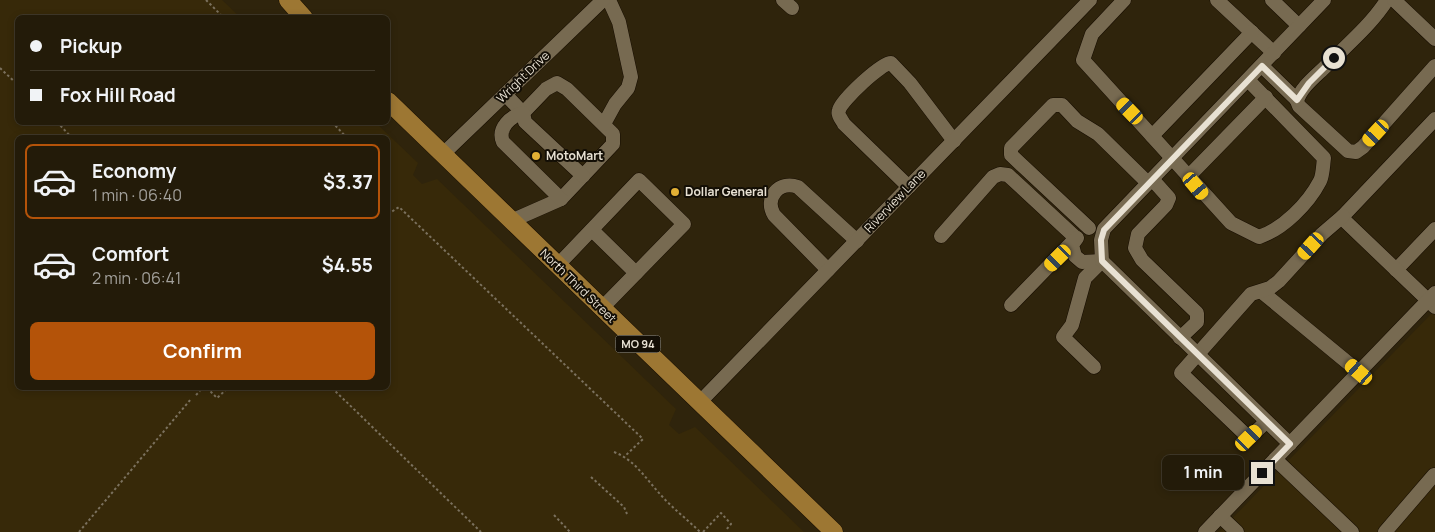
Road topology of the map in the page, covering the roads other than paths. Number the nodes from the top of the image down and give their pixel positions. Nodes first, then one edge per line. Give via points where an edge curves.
1 (288, 0) edge
2 (603, 0) edge
3 (608, 0) edge
4 (1090, 0) edge
5 (1124, 0) edge
6 (1218, 0) edge
7 (1272, 0) edge
8 (1324, 0) edge
9 (1387, 0) edge
10 (1394, 0) edge
11 (301, 15) edge
12 (1300, 26) junction
13 (1252, 32) junction
14 (1435, 40) edge
15 (1274, 53) junction
16 (1262, 66) junction
17 (1433, 68) edge
18 (1248, 80) junction
19 (505, 94) junction
20 (1266, 97) junction
21 (1297, 100) junction
22 (390, 103) edge
23 (523, 113) junction
24 (1435, 119) edge
25 (604, 124) junction
26 (1152, 136) junction
27 (954, 142) junction
28 (442, 154) junction
29 (1172, 158) junction
30 (583, 176) junction
31 (1188, 177) junction
32 (1150, 181) junction
33 (909, 187) junction
34 (561, 199) junction
35 (1343, 216) junction
36 (512, 222) junction
37 (1107, 226) junction
38 (1089, 228) junction
39 (1435, 229) edge
40 (592, 230) junction
41 (941, 236) dead end
42 (1076, 238) junction
43 (857, 241) junction
44 (1102, 261) junction
45 (557, 266) junction
46 (828, 270) junction
47 (1396, 270) junction
48 (636, 273) junction
49 (1262, 292) junction
50 (1433, 300) edge
51 (1011, 305) dead end
52 (601, 309) junction
53 (1180, 338) junction
54 (1197, 355) junction
55 (1094, 367) dead end
56 (1359, 372) junction
57 (700, 402) junction
58 (1266, 422) junction
59 (1290, 444) junction
60 (1275, 459) junction
61 (1434, 475) dead end
62 (1220, 516) junction
63 (834, 532) edge
64 (1205, 532) edge
65 (1237, 532) edge
66 (1352, 532) edge
67 (1385, 532) edge

1 - 11 main road
2 - 19 street, Wright Drive
3 - 25 street via 619,22 631,77 628,88
4 - 27 street, Riverview Lane
5 - 26 street via 1092,34 1083,60
6 - 13 street
7 - 12 street
8 - 12 street
9 - 21 street via 1372,21 1309,83
10 - 14 street
12 - 15 street
13 - 15 street
13 - 26 street
15 - 16 street
16 - 18 street
16 - 21 street
17 - 21 street via 1356,152 1348,151 1299,106
18 - 20 street
18 - 29 street
19 - 23 street
19 - 28 street, Wright Drive
20 - 31 street
20 - 31 street via 1324,158 1321,180 1300,208 1270,233 1258,237 1231,223
22 - 28 main road, North Third Street / MO 94
23 - 25 street via 556,83
23 - 30 street via 525,122
23 - 34 street via 514,116 502,130 503,142
24 - 35 street
25 - 30 street via 613,134 613,144
26 - 29 street
27 - 33 street, Riverview Lane
27 - 33 street via 891,63 885,63 875,71 846,100 838,115 844,124
28 - 36 main road, North Third Street / MO 94
29 - 31 street
29 - 32 street
30 - 34 street
32 - 37 street
32 - 38 street via 1062,105 1053,105 1012,148 1012,155
32 - 53 street via 1169,198 1138,234 1135,248 1142,260 1197,313 1197,322
33 - 43 street, Riverview Lane
34 - 36 street
35 - 47 street
35 - 49 street via 1279,281
36 - 45 main road, North Third Street / MO 94
37 - 38 street
37 - 44 street via 1101,240
38 - 42 street via 1081,230
39 - 47 street
40 - 45 street
40 - 48 street
40 - 48 street via 639,180 684,224
41 - 42 street via 993,177 1000,174 1008,175
42 - 44 street via 1072,245 1075,256 1082,262
42 - 51 street
43 - 46 street, Riverview Lane
43 - 46 street via 798,188 790,184 780,186 771,197 769,207
44 - 53 street
44 - 55 street via 1085,278 1072,325 1063,337
45 - 52 main road, North Third Street / MO 94
46 - 57 street, Riverview Lane
47 - 50 street
48 - 52 street
49 - 54 street via 1251,294
49 - 56 street
50 - 56 street
52 - 57 main road, North Third Street / MO 94
53 - 54 street
54 - 58 street
54 - 58 street via 1181,373 1249,438
56 - 59 street
57 - 63 main road, North Third Street / MO 94
58 - 59 street
59 - 60 street
60 - 62 street
60 - 66 street
61 - 67 street
62 - 64 street
62 - 65 street

